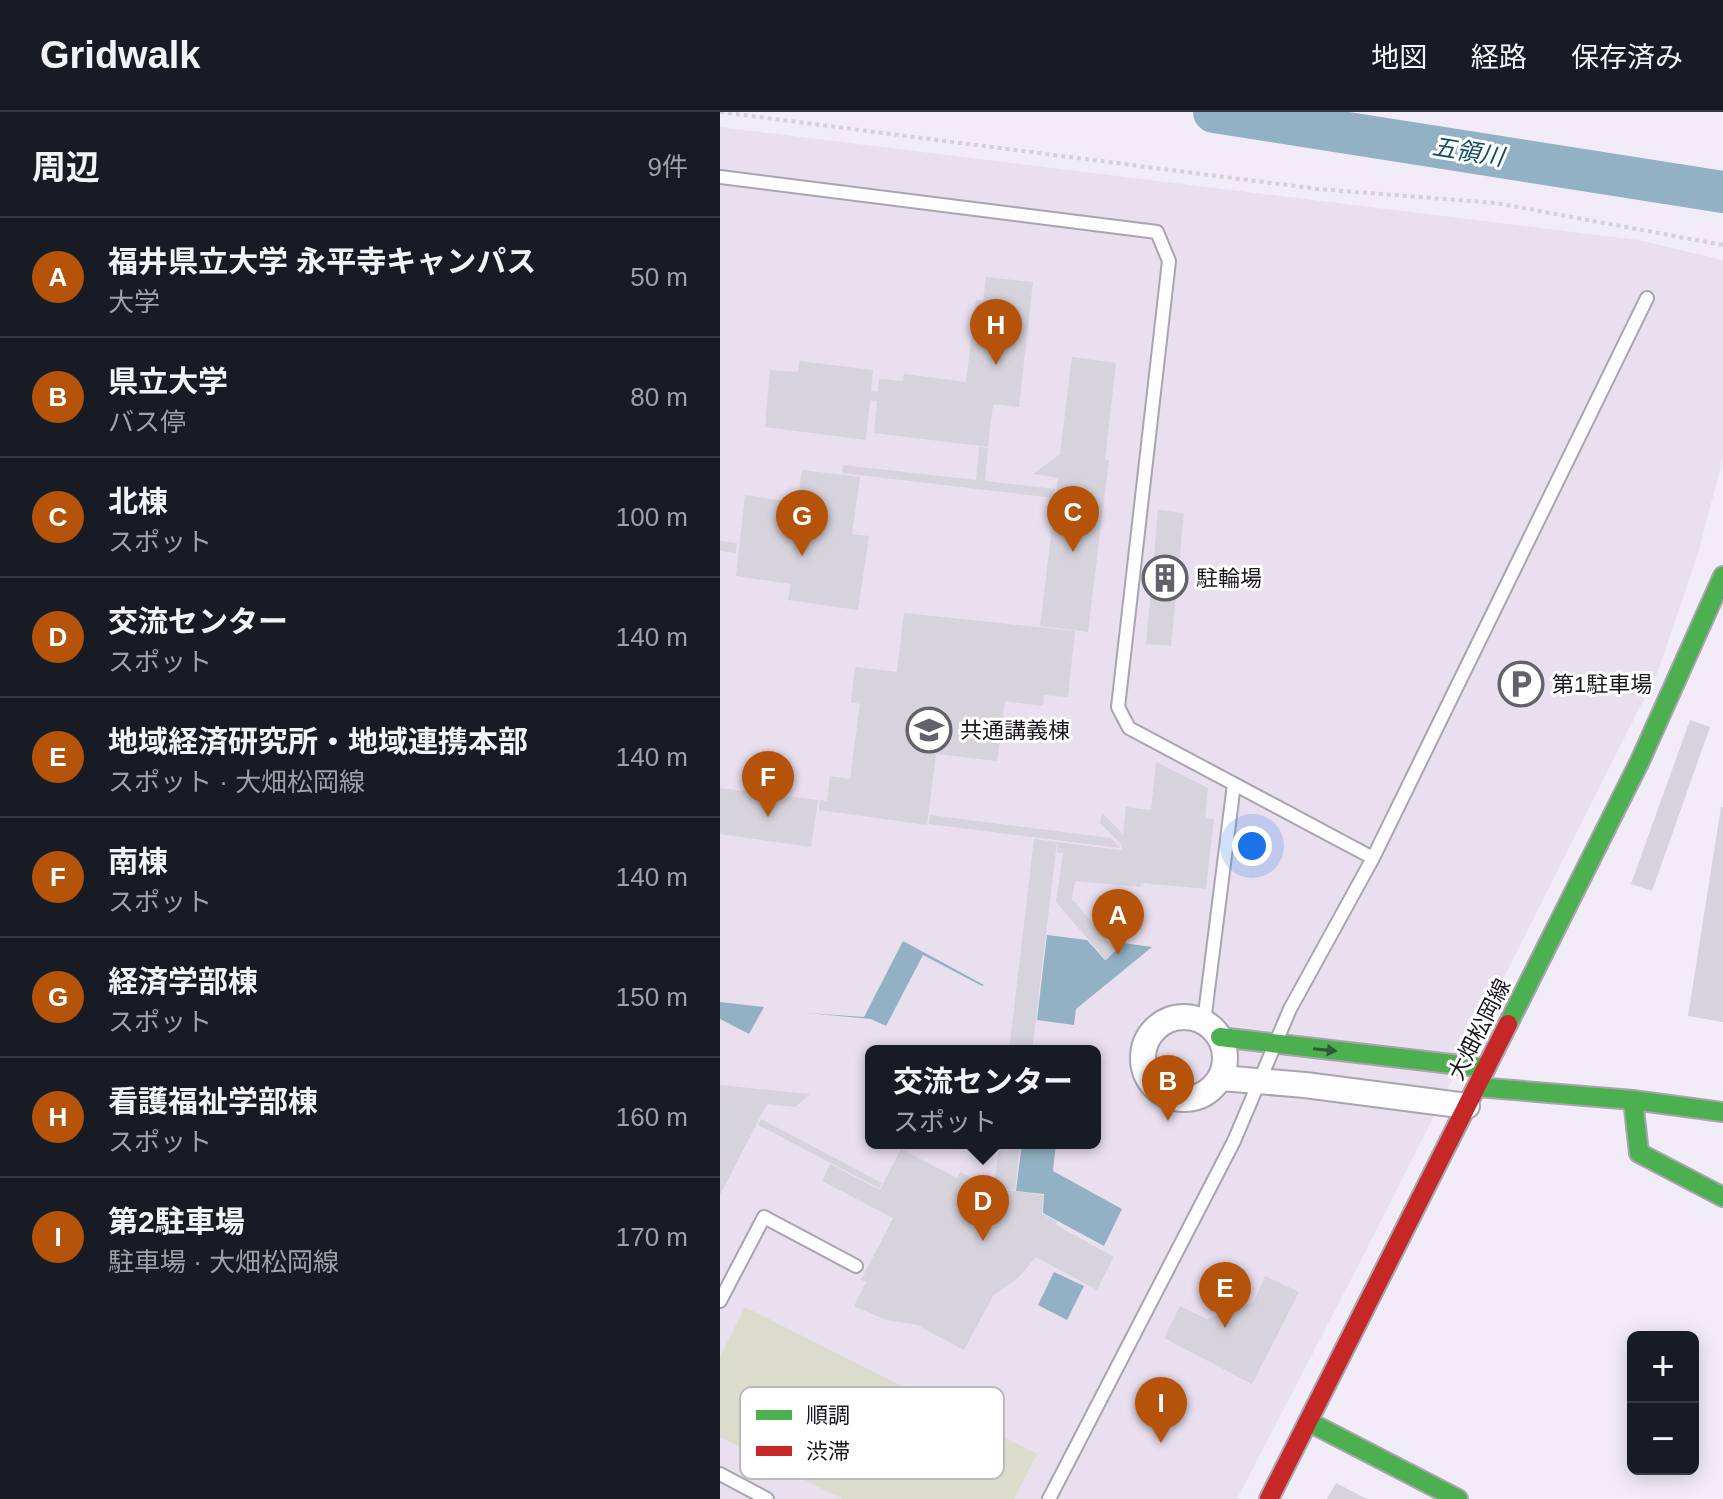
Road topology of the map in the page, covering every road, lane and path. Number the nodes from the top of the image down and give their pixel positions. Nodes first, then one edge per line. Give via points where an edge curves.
1 (720, 112) edge
2 (720, 177) edge
3 (1723, 245) edge
4 (1647, 298) dead end
5 (1723, 576) edge
6 (1234, 784) junction
7 (1373, 858) junction
8 (1212, 1029) junction
9 (1275, 1044) junction
10 (1486, 1068) junction
11 (1221, 1078) junction
12 (1259, 1082) junction
13 (1472, 1096) junction
14 (1633, 1100) junction
15 (1723, 1112) edge
16 (1723, 1197) edge
17 (856, 1266) dead end
18 (720, 1301) edge
19 (1309, 1422) junction
20 (720, 1474) edge
21 (767, 1499) edge
22 (1049, 1499) edge
23 (1269, 1499) edge
24 (1458, 1499) edge

1 - 3 path via 1318,189 1496,203
2 - 6 lane via 1157,232 1169,261 1118,707 1129,728
4 - 7 lane
5 - 10 main road, 大畑松岡線 via 1640,761
6 - 7 lane
6 - 8 lane
7 - 9 lane
8 - 9 main road
8 - 11 street via 1225,1051
8 - 11 street via 1184,1017 1157,1027 1143,1051 1145,1073 1167,1096 1181,1100 1199,1097
9 -> 10 main road
9 - 12 lane
10 - 13 main road, 大畑松岡線
11 - 12 street
12 - 13 street
12 - 22 lane via 1234,1141
13 - 14 main road
13 - 19 main road, 大畑松岡線
14 - 15 main road
14 - 16 main road via 1639,1153
17 - 18 lane via 764,1217
19 - 23 main road, 大畑松岡線
19 - 24 main road
20 - 21 lane

